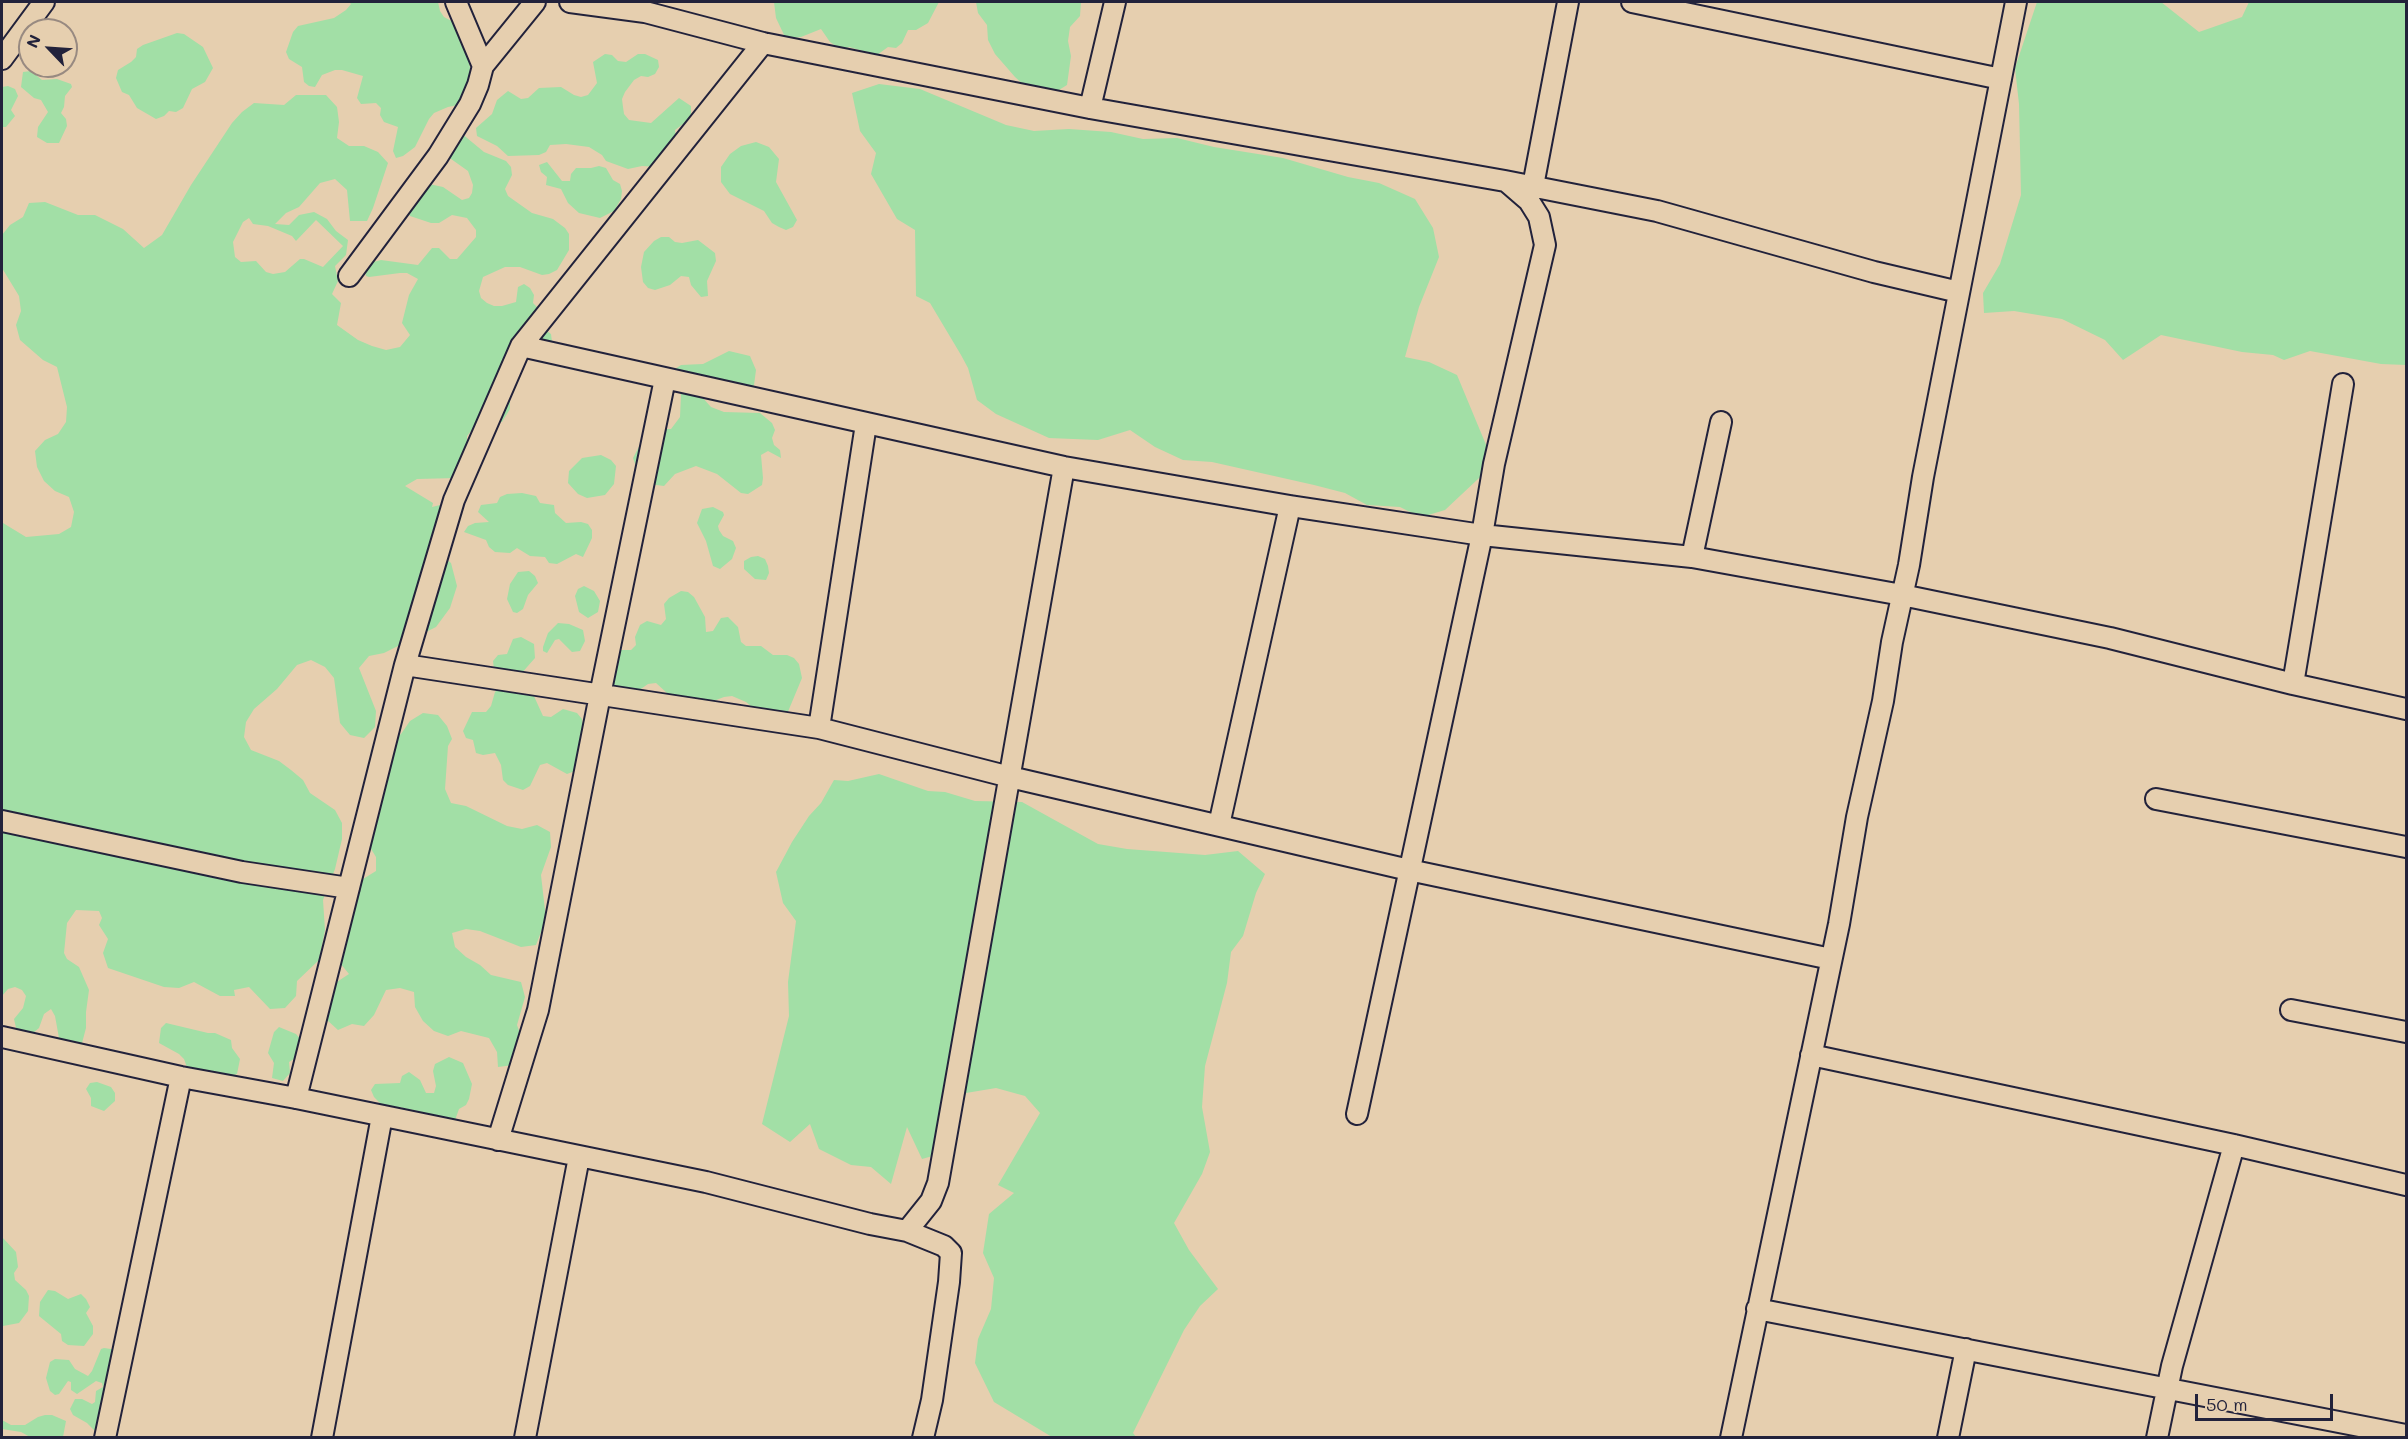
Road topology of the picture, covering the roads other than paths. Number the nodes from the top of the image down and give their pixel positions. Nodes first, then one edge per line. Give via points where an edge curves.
1 (45, 2) edge
2 (456, 2) edge
3 (535, 2) edge
4 (570, 2) edge
5 (1115, 2) edge
6 (1568, 2) edge
7 (1632, 2) edge
8 (2016, 2) edge
9 (647, 7) edge
10 (763, 43) junction
11 (2, 59) edge
12 (483, 66) junction
13 (2001, 79) junction
14 (1090, 108) junction
15 (1505, 181) junction
16 (1533, 186) junction
17 (349, 276) dead end
18 (1959, 292) junction
19 (521, 346) junction
20 (665, 380) junction
21 (2343, 384) dead end
22 (1721, 422) dead end
23 (866, 424) junction
24 (1064, 467) junction
25 (1290, 506) junction
26 (1482, 535) junction
27 (1692, 557) junction
28 (1902, 595) junction
29 (405, 665) junction
30 (2293, 684) junction
31 (600, 695) junction
32 (2406, 709) edge
33 (819, 728) junction
34 (1010, 777) junction
35 (2156, 799) dead end
36 (2, 821) edge
37 (1219, 825) junction
38 (2406, 847) edge
39 (1409, 870) junction
40 (349, 888) junction
41 (1831, 959) junction
42 (2291, 1010) dead end
43 (2406, 1032) edge
44 (2, 1037) edge
45 (1811, 1055) junction
46 (181, 1077) junction
47 (296, 1098) junction
48 (1356, 1114) dead end
49 (382, 1116) junction
50 (498, 1140) junction
51 (2234, 1145) junction
52 (579, 1157) junction
53 (2406, 1185) edge
54 (907, 1231) junction
55 (1757, 1309) junction
56 (1966, 1349) junction
57 (2168, 1388) junction
58 (2369, 1432) edge
59 (2406, 1435) edge
60 (105, 1437) edge
61 (322, 1437) edge
62 (525, 1437) edge
63 (923, 1437) edge
64 (1731, 1437) edge
65 (1948, 1437) edge
66 (2157, 1437) edge

1 - 11 street
2 - 12 street
3 - 12 street
4 - 9 street
5 - 14 street
6 - 16 street
7 - 13 street
8 - 13 street
9 - 10 street
10 - 14 street
10 - 19 street
12 - 17 street via 470,104 438,156
13 - 18 street
14 - 15 street
15 - 16 street
15 - 26 street via 1529,201 1539,217 1545,245 1494,464
16 - 18 street via 1657,211
18 - 28 street
19 - 20 street
19 - 29 street via 454,501
20 - 23 street
20 - 31 street
21 - 30 street
22 - 27 street
23 - 24 street
23 - 33 street
24 - 25 street
24 - 34 street
25 - 26 street
25 - 37 street
26 - 27 street
26 - 39 street
27 - 28 street
28 - 30 street via 2110,638
28 - 41 street
29 - 31 street
29 - 40 street
30 - 32 street
31 - 33 street
31 - 50 street via 538,1010
33 - 34 street
34 - 37 street
34 - 54 street via 938,1183 931,1201
35 - 38 street
36 - 40 street via 242,872
37 - 39 street
39 - 41 street
39 - 48 street
40 - 47 street
41 - 45 street
42 - 43 street
44 - 46 street
45 - 51 street
45 - 55 street
46 - 47 street
46 - 60 street
47 - 49 street
49 - 50 street
49 - 61 street
50 - 52 street
51 - 53 street
51 - 57 street
52 - 54 street via 706,1182
52 - 62 street
54 - 63 street via 944,1246 951,1253 932,1400
55 - 56 street
55 - 64 street
56 - 57 street
56 - 65 street
57 - 58 street
57 - 66 street
58 - 59 street

